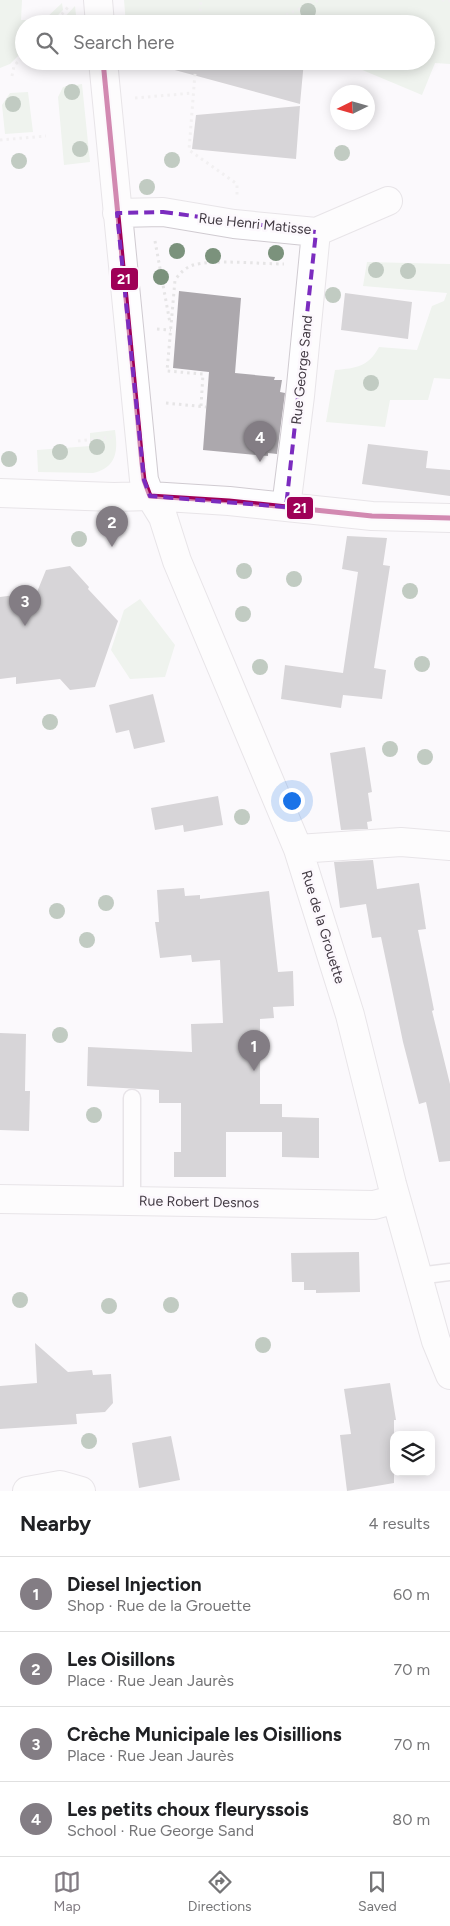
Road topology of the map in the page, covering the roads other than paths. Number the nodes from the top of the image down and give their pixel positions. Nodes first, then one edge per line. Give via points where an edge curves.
1 (98, 0) edge
2 (99, 15) edge
3 (103, 70) edge
4 (388, 200) dead end
5 (117, 213) junction
6 (316, 232) junction
7 (0, 493) edge
8 (150, 496) junction
9 (286, 507) junction
10 (450, 518) edge
11 (450, 846) edge
12 (298, 849) junction
13 (132, 1098) dead end
14 (396, 1199) junction
15 (0, 1200) edge
16 (132, 1200) junction
17 (450, 1272) edge
18 (418, 1276) junction
19 (450, 1375) edge
20 (27, 1491) edge
21 (80, 1491) edge

1 - 2 street
3 - 5 street, Rue de la Grouette
4 - 6 street, Rue Henri Matisse
5 - 6 street, Rue Henri Matisse via 163,212 234,224
5 - 8 street, Rue de la Grouette via 144,480
6 - 9 street, Rue George Sand
7 - 8 street
8 - 9 street
8 - 12 street, Rue de la Grouette via 162,517 176,561
9 - 10 street via 372,516
11 - 12 street via 401,842
12 - 14 street, Rue de la Grouette via 350,1015
13 - 16 lane
14 - 16 street, Rue Robert Desnos via 374,1205
14 - 18 street, Rue de la Grouette
15 - 16 street, Rue Robert Desnos
17 - 18 lane
18 - 19 street, Rue de la Grouette via 436,1341
20 - 21 street via 60,1485

